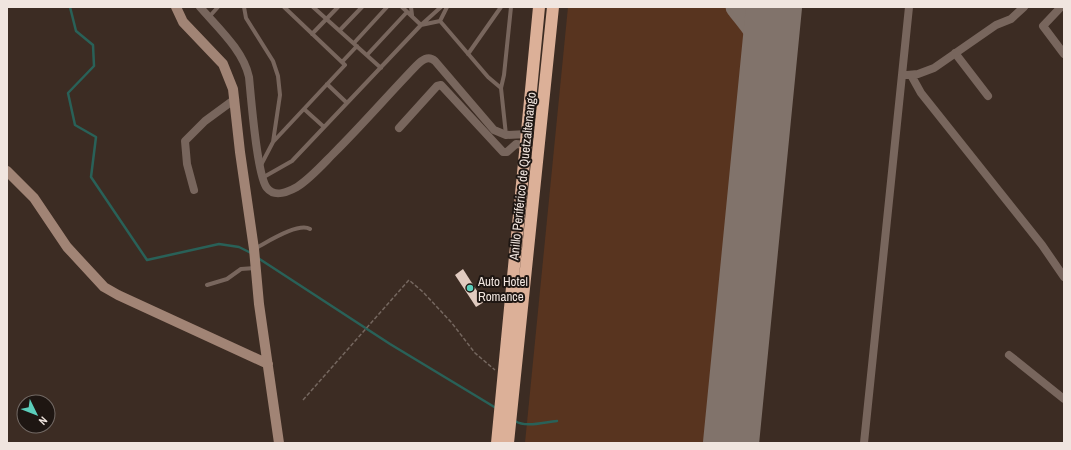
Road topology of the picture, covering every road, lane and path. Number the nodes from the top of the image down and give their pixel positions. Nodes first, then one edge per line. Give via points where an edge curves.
1 (176, 7) edge
2 (200, 7) edge
3 (218, 7) edge
4 (244, 7) edge
5 (284, 7) edge
6 (314, 7) edge
7 (338, 7) edge
8 (362, 7) edge
9 (387, 7) edge
10 (402, 7) edge
11 (411, 7) edge
12 (441, 7) edge
13 (447, 7) edge
14 (501, 7) edge
15 (511, 7) edge
16 (539, 7) edge
17 (553, 7) edge
18 (909, 7) edge
19 (1024, 7) edge
20 (1061, 7) edge
21 (407, 12) junction
22 (412, 15) junction
23 (209, 18) junction
24 (327, 19) junction
25 (440, 21) junction
26 (421, 25) junction
27 (340, 30) junction
28 (312, 34) junction
29 (355, 44) junction
30 (955, 53) junction
31 (468, 54) junction
32 (1064, 54) edge
33 (367, 55) junction
34 (342, 62) junction
35 (381, 68) junction
36 (901, 74) junction
37 (911, 75) junction
38 (327, 84) junction
39 (501, 88) junction
40 (988, 96) dead end
41 (235, 99) junction
42 (347, 103) junction
43 (304, 108) junction
44 (324, 127) junction
45 (399, 128) dead end
46 (506, 135) junction
47 (526, 139) junction
48 (273, 142) junction
49 (260, 168) junction
50 (7, 171) edge
51 (262, 178) junction
52 (194, 190) dead end
53 (310, 229) dead end
54 (254, 249) junction
55 (255, 266) junction
56 (1064, 277) edge
57 (207, 285) dead end
58 (1009, 355) dead end
59 (268, 364) junction
60 (504, 376) junction
61 (1064, 399) edge
62 (303, 400) dead end
63 (509, 437) edge
64 (279, 443) edge
65 (497, 443) edge
66 (864, 443) edge

1 - 41 street via 183,22 223,64 230,78
2 - 23 street
3 - 23 lane
4 - 48 lane via 246,18 273,61 278,76 280,95
5 - 28 lane
6 - 24 lane
7 - 24 lane
8 - 27 lane
9 - 29 lane
10 - 21 lane
11 - 22 lane
12 - 26 lane
13 - 25 lane
14 - 31 lane
15 - 39 lane
16 - 47 highway, Anillo Periférico de Quetzaltenango
17 - 63 highway, Anillo Periférico de Quetzaltenango
18 - 36 street
19 - 30 street via 1011,19 996,25
20 - 32 street via 1043,26
21 - 22 lane
21 - 33 lane
22 - 26 lane
23 - 49 street via 245,64
24 - 27 lane
24 - 28 lane
25 - 26 lane
25 - 31 lane
26 - 35 lane
27 - 29 lane
28 - 34 lane
29 - 33 lane
29 - 34 lane
30 - 37 street via 934,68
30 - 40 street
31 - 39 lane
33 - 35 lane
34 - 38 lane via 345,64
35 - 42 lane
36 - 37 street
36 - 66 street
37 - 56 street via 921,93 1042,245
38 - 42 lane
38 - 43 lane
39 - 46 lane
41 - 52 street via 205,121 185,140 187,164
41 - 54 street
42 - 44 lane
43 - 44 lane
43 - 48 lane
44 - 51 lane via 292,161
45 - 47 street via 437,86 441,85 503,152
46 - 47 street
46 - 51 street via 498,133 490,126 429,58 416,66 318,169 297,186 278,194 267,189
47 - 60 highway, Anillo Periférico de Quetzaltenango
48 - 49 lane
49 - 51 street
50 - 59 street via 34,198 67,247 104,287
53 - 54 lane via 305,227 292,230
54 - 55 street
55 - 57 lane via 241,269 227,279
55 - 59 street
58 - 61 street
59 - 64 street
60 - 62 path via 479,357 451,322 409,280
60 - 65 highway, Anillo Periférico de Quetzaltenango

